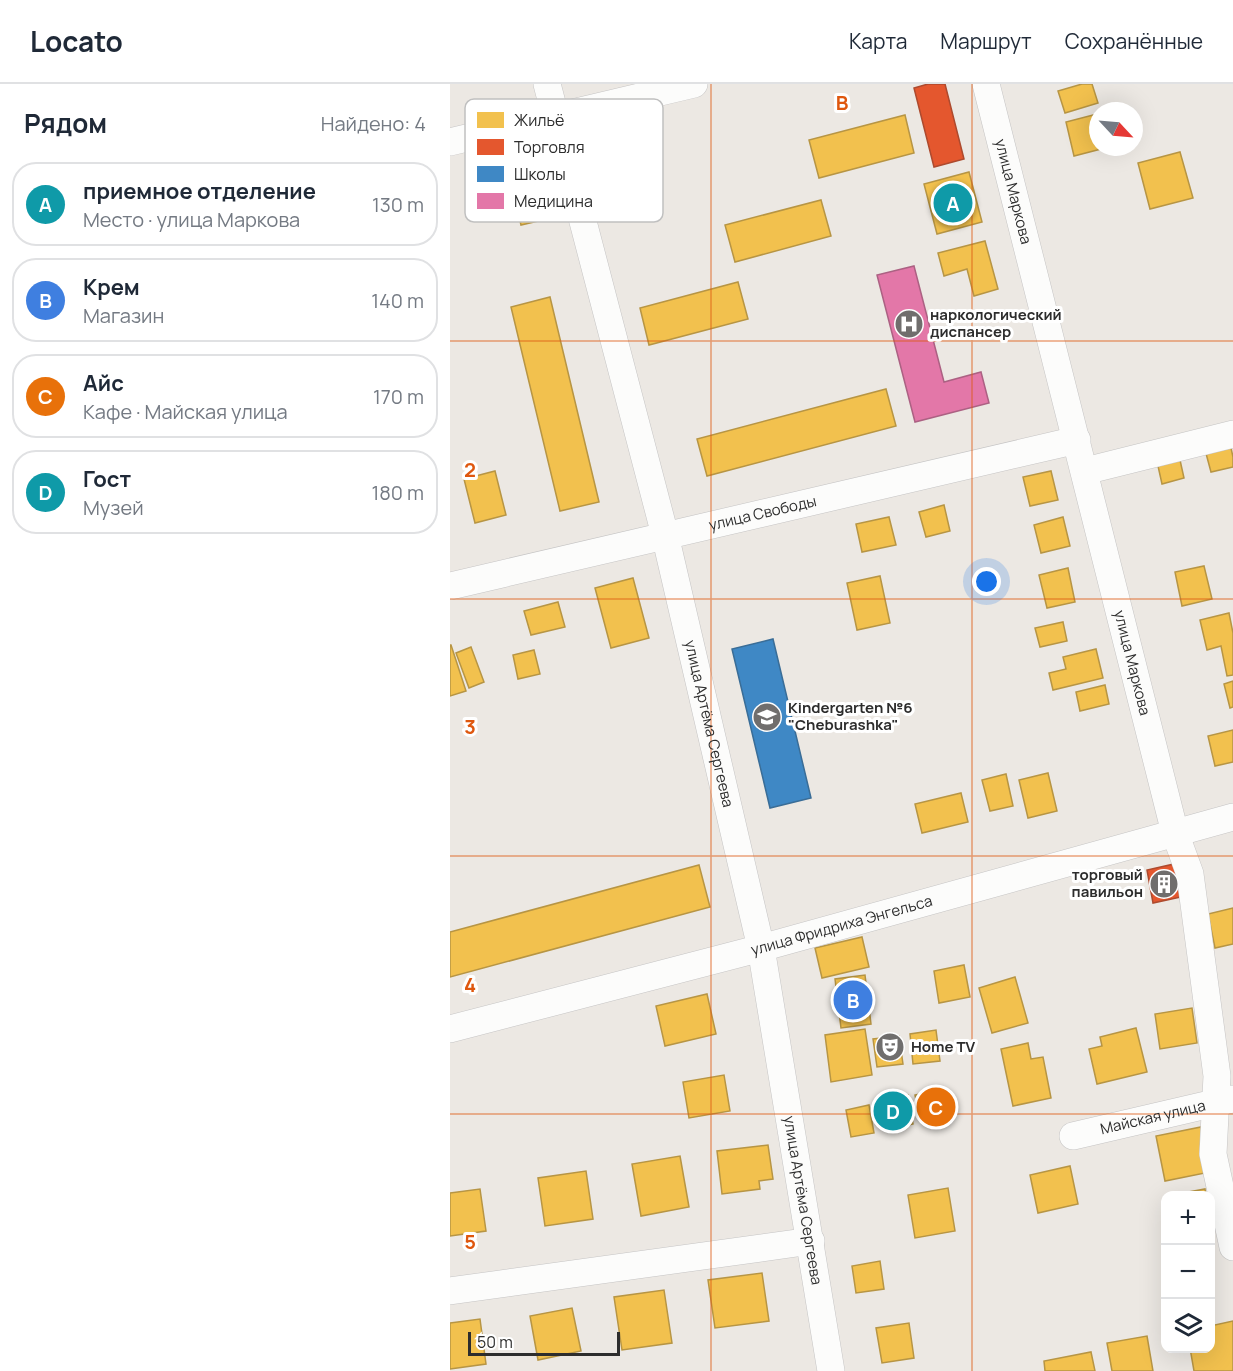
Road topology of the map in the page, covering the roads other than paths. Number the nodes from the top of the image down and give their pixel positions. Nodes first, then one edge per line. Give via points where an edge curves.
1 (546, 84) edge
2 (694, 84) edge
3 (986, 84) edge
4 (550, 99) edge
5 (631, 99) edge
6 (465, 138) edge
7 (450, 142) edge
8 (583, 222) edge
9 (1233, 434) edge
10 (1077, 440) junction
11 (1085, 471) junction
12 (665, 535) junction
13 (450, 586) edge
14 (1233, 817) edge
15 (1175, 833) junction
16 (761, 948) junction
17 (450, 1029) edge
18 (1225, 1101) edge
19 (1073, 1136) dead end
20 (811, 1241) junction
21 (1233, 1247) edge
22 (450, 1291) edge
23 (831, 1371) edge

1 - 4 street, улица Артёма Сергеева
2 - 5 street
3 - 10 street, улица Маркова
6 - 7 street
8 - 12 street, улица Артёма Сергеева
9 - 11 street
10 - 11 street, улица Маркова
10 - 12 street, улица Свободы
11 - 15 street, улица Маркова
12 - 13 street, улица Свободы
12 - 16 street, улица Артёма Сергеева
14 - 15 street, улица Фридриха Энгельса
15 - 16 street, улица Фридриха Энгельса
15 - 18 street, улица Маркова via 1191,874 1217,1076
16 - 17 street, улица Фридриха Энгельса
16 - 20 street, улица Артёма Сергеева
18 - 19 street, Майская улица
18 - 21 street, улица Маркова via 1213,1154
20 - 22 street
20 - 23 street, улица Артёма Сергеева

